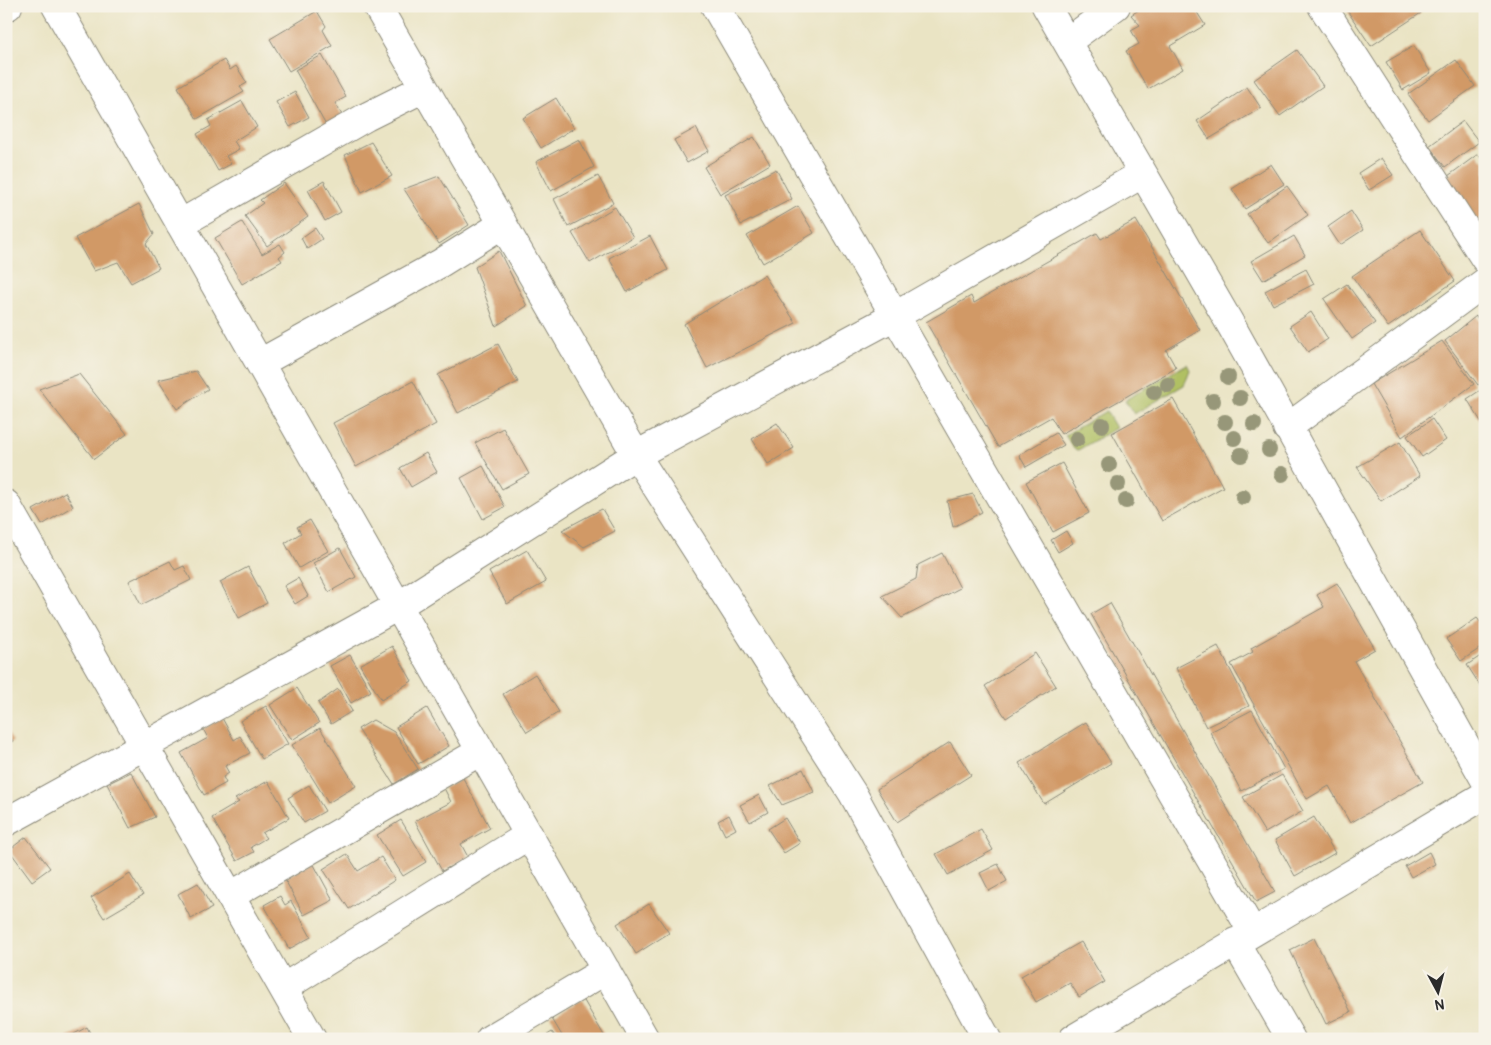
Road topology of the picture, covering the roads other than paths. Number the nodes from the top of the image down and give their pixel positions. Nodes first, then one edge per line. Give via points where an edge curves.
1 (56, 6) edge
2 (377, 6) edge
3 (715, 6) edge
4 (1046, 6) edge
5 (1116, 6) edge
6 (1322, 6) edge
7 (1067, 42) junction
8 (424, 88) junction
9 (1142, 174) junction
10 (180, 224) junction
11 (503, 224) junction
12 (1485, 259) edge
13 (1485, 282) edge
14 (895, 316) junction
15 (260, 364) junction
16 (1287, 428) junction
17 (636, 455) junction
18 (6, 504) edge
19 (398, 606) junction
20 (145, 746) junction
21 (481, 751) junction
22 (1485, 780) edge
23 (1485, 795) edge
24 (6, 822) edge
25 (529, 835) junction
26 (230, 896) junction
27 (1243, 936) junction
28 (606, 970) junction
29 (283, 988) junction
30 (312, 1039) edge
31 (490, 1039) edge
32 (645, 1039) edge
33 (987, 1039) edge
34 (1073, 1039) edge
35 (1291, 1039) edge

1 - 10 street
2 - 8 street
3 - 14 street
4 - 7 street
5 - 7 street
6 - 12 street
7 - 9 street
8 - 10 street via 366,117
8 - 11 street
9 - 14 street
9 - 16 street
10 - 15 street
11 - 15 street via 439,264
11 - 17 street
13 - 16 street
14 - 17 street
14 - 27 street
15 - 19 street
16 - 22 street
17 - 19 street
17 - 33 street via 853,794
18 - 20 street
19 - 20 street
19 - 21 street
20 - 24 street
20 - 26 street
21 - 25 street
21 - 26 street
23 - 27 street
25 - 28 street
25 - 29 street
26 - 29 street
27 - 34 street
27 - 35 street
28 - 31 street
28 - 32 street
29 - 30 street

